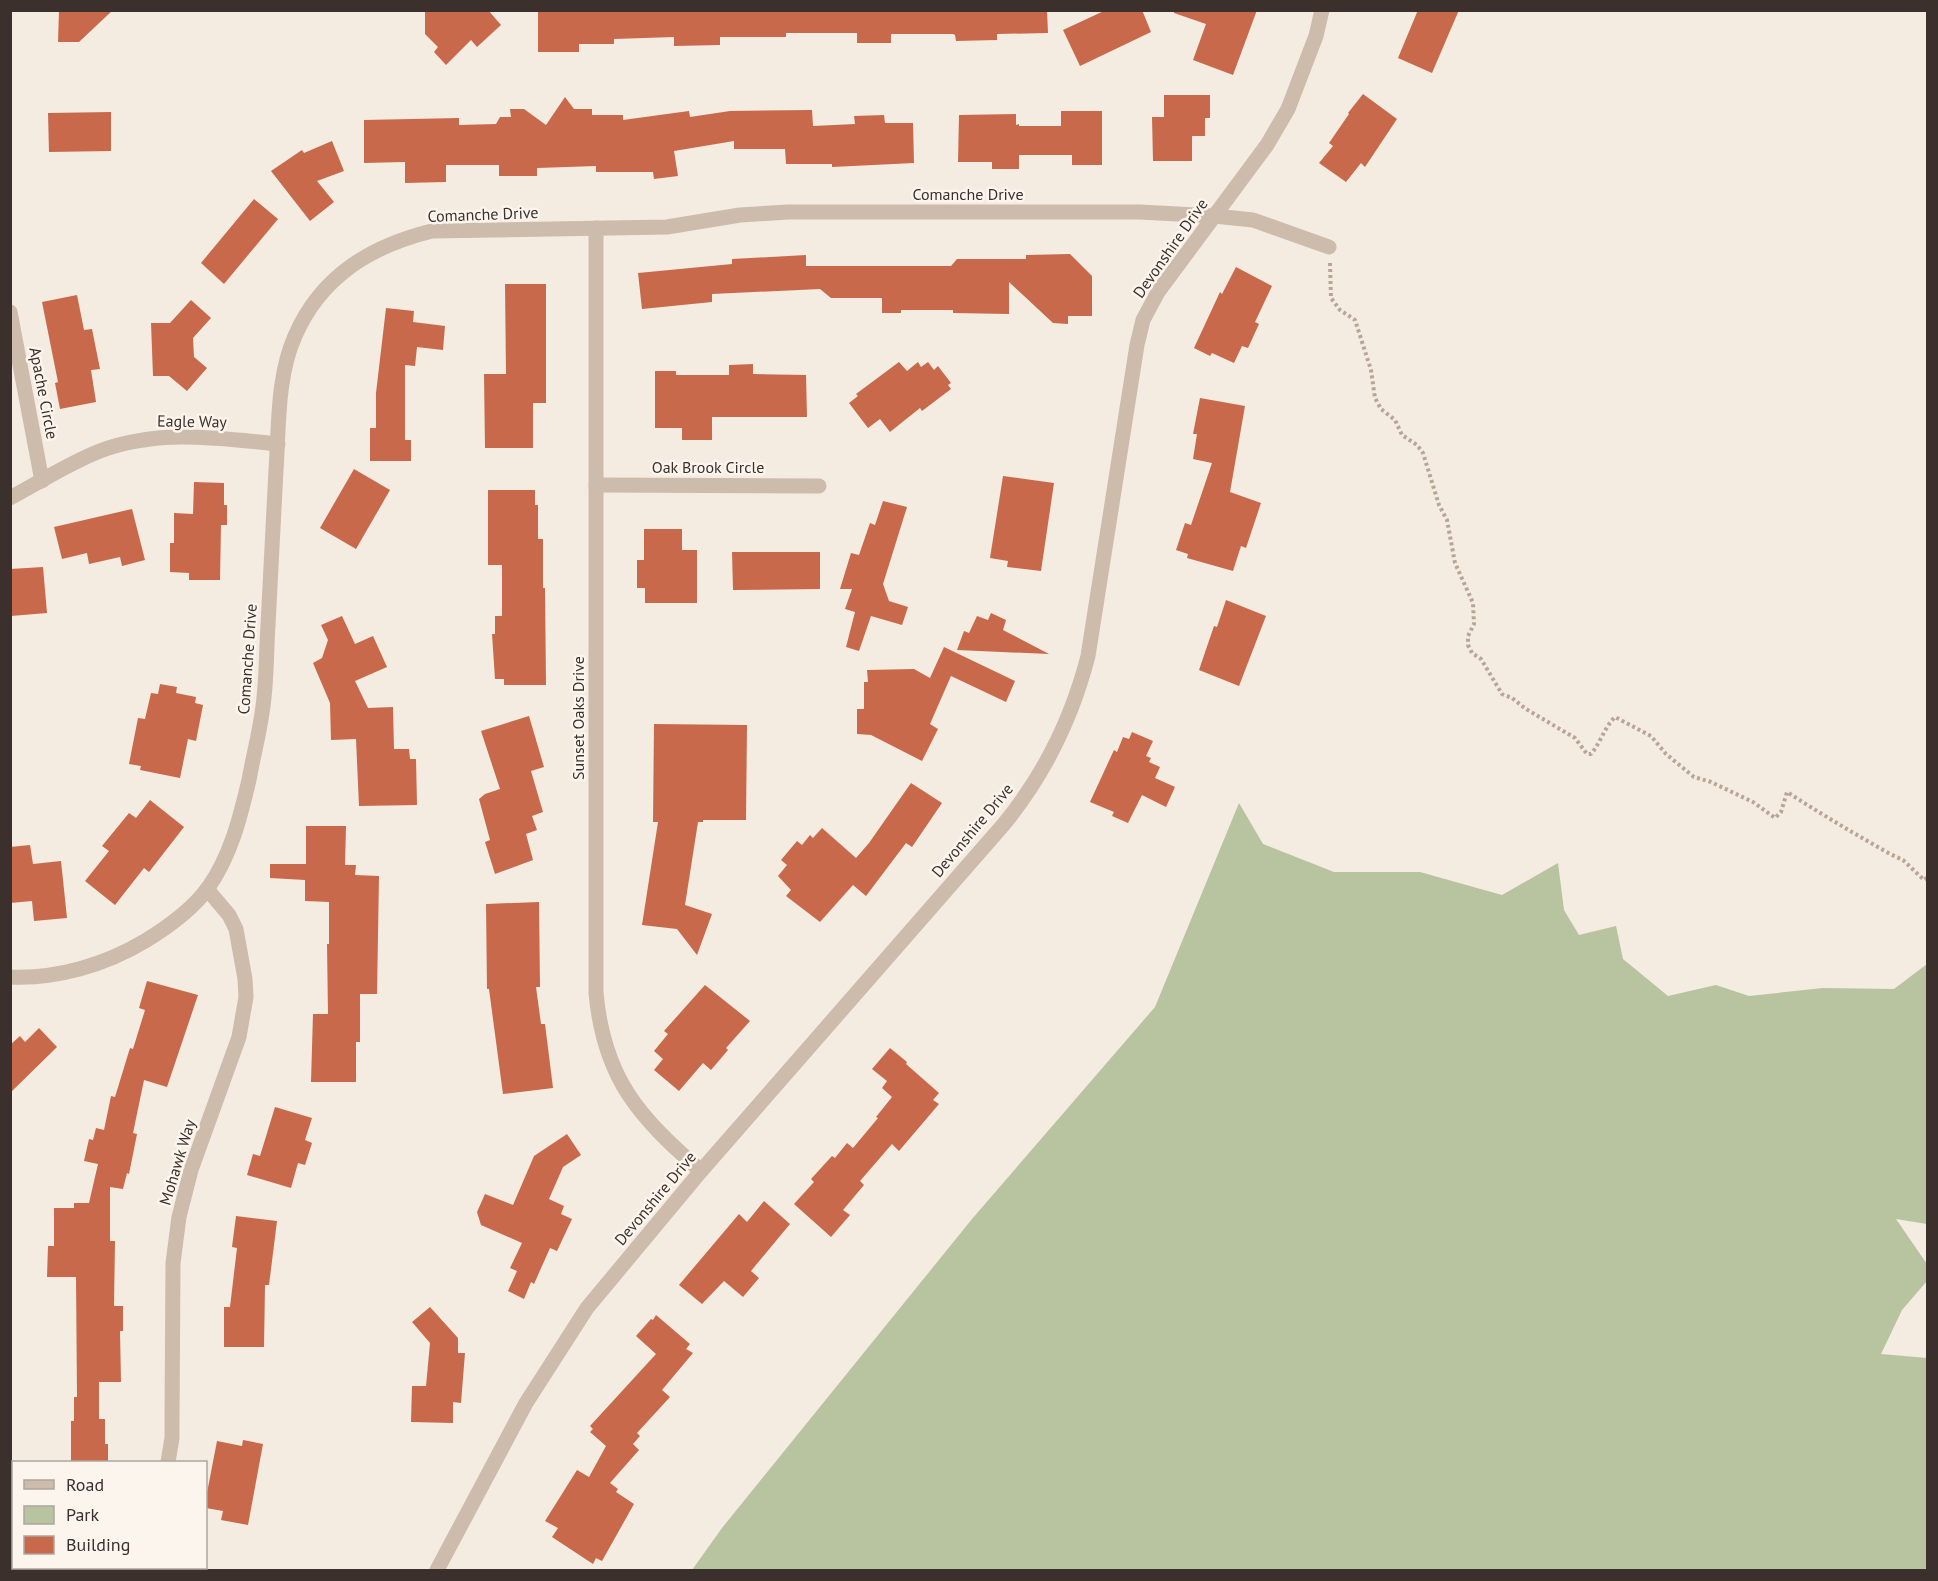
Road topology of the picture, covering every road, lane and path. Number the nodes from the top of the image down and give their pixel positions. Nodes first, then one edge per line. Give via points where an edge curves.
1 (1322, 10) edge
2 (1214, 216) junction
3 (596, 228) junction
4 (1329, 247) joint
5 (10, 312) edge
6 (278, 444) junction
7 (42, 481) junction
8 (596, 485) junction
9 (819, 486) dead end
10 (10, 498) edge
11 (1928, 877) edge
12 (207, 889) junction
13 (10, 977) edge
14 (701, 1171) junction
15 (168, 1461) edge
16 (437, 1570) edge

1 - 2 street, Devonshire Drive via 1288,109 1267,145
2 - 3 street, Comanche Drive via 1140,212 764,213 667,227
2 - 4 street, Comanche Drive via 1253,220
2 - 14 street, Devonshire Drive via 1168,277 1143,320 1088,656 1053,750 1016,810
3 - 6 street, Comanche Drive via 432,231 386,245 354,263 315,301 295,335 284,371
3 - 8 street, Sunset Oaks Drive
4 - 11 path via 1331,298 1340,310 1356,320 1381,409 1391,415 1402,435 1423,453 1438,505 1447,520 1457,569 1473,603 1474,624 1468,645 1502,694 1575,738 1587,754 1597,747 1608,723 1620,718 1651,736 1694,777 1753,802 1775,818 1788,792 1840,826 1899,857 1924,880
5 - 7 street, Apache Circle
6 - 7 street, Eagle Way via 195,437 148,439 101,450
6 - 12 street, Comanche Drive via 263,711 237,828
7 - 10 street, Eagle Way
8 - 9 street, Oak Brook Circle
8 - 14 street, Sunset Oaks Drive via 598,1016 610,1061 636,1108
12 - 13 street, Comanche Drive via 180,917 126,953 89,967
12 - 15 street, Mohawk Way via 230,915 236,929 246,997 239,1037 191,1170 179,1216 173,1263
14 - 16 street, Devonshire Drive via 587,1308 561,1347 526,1402

